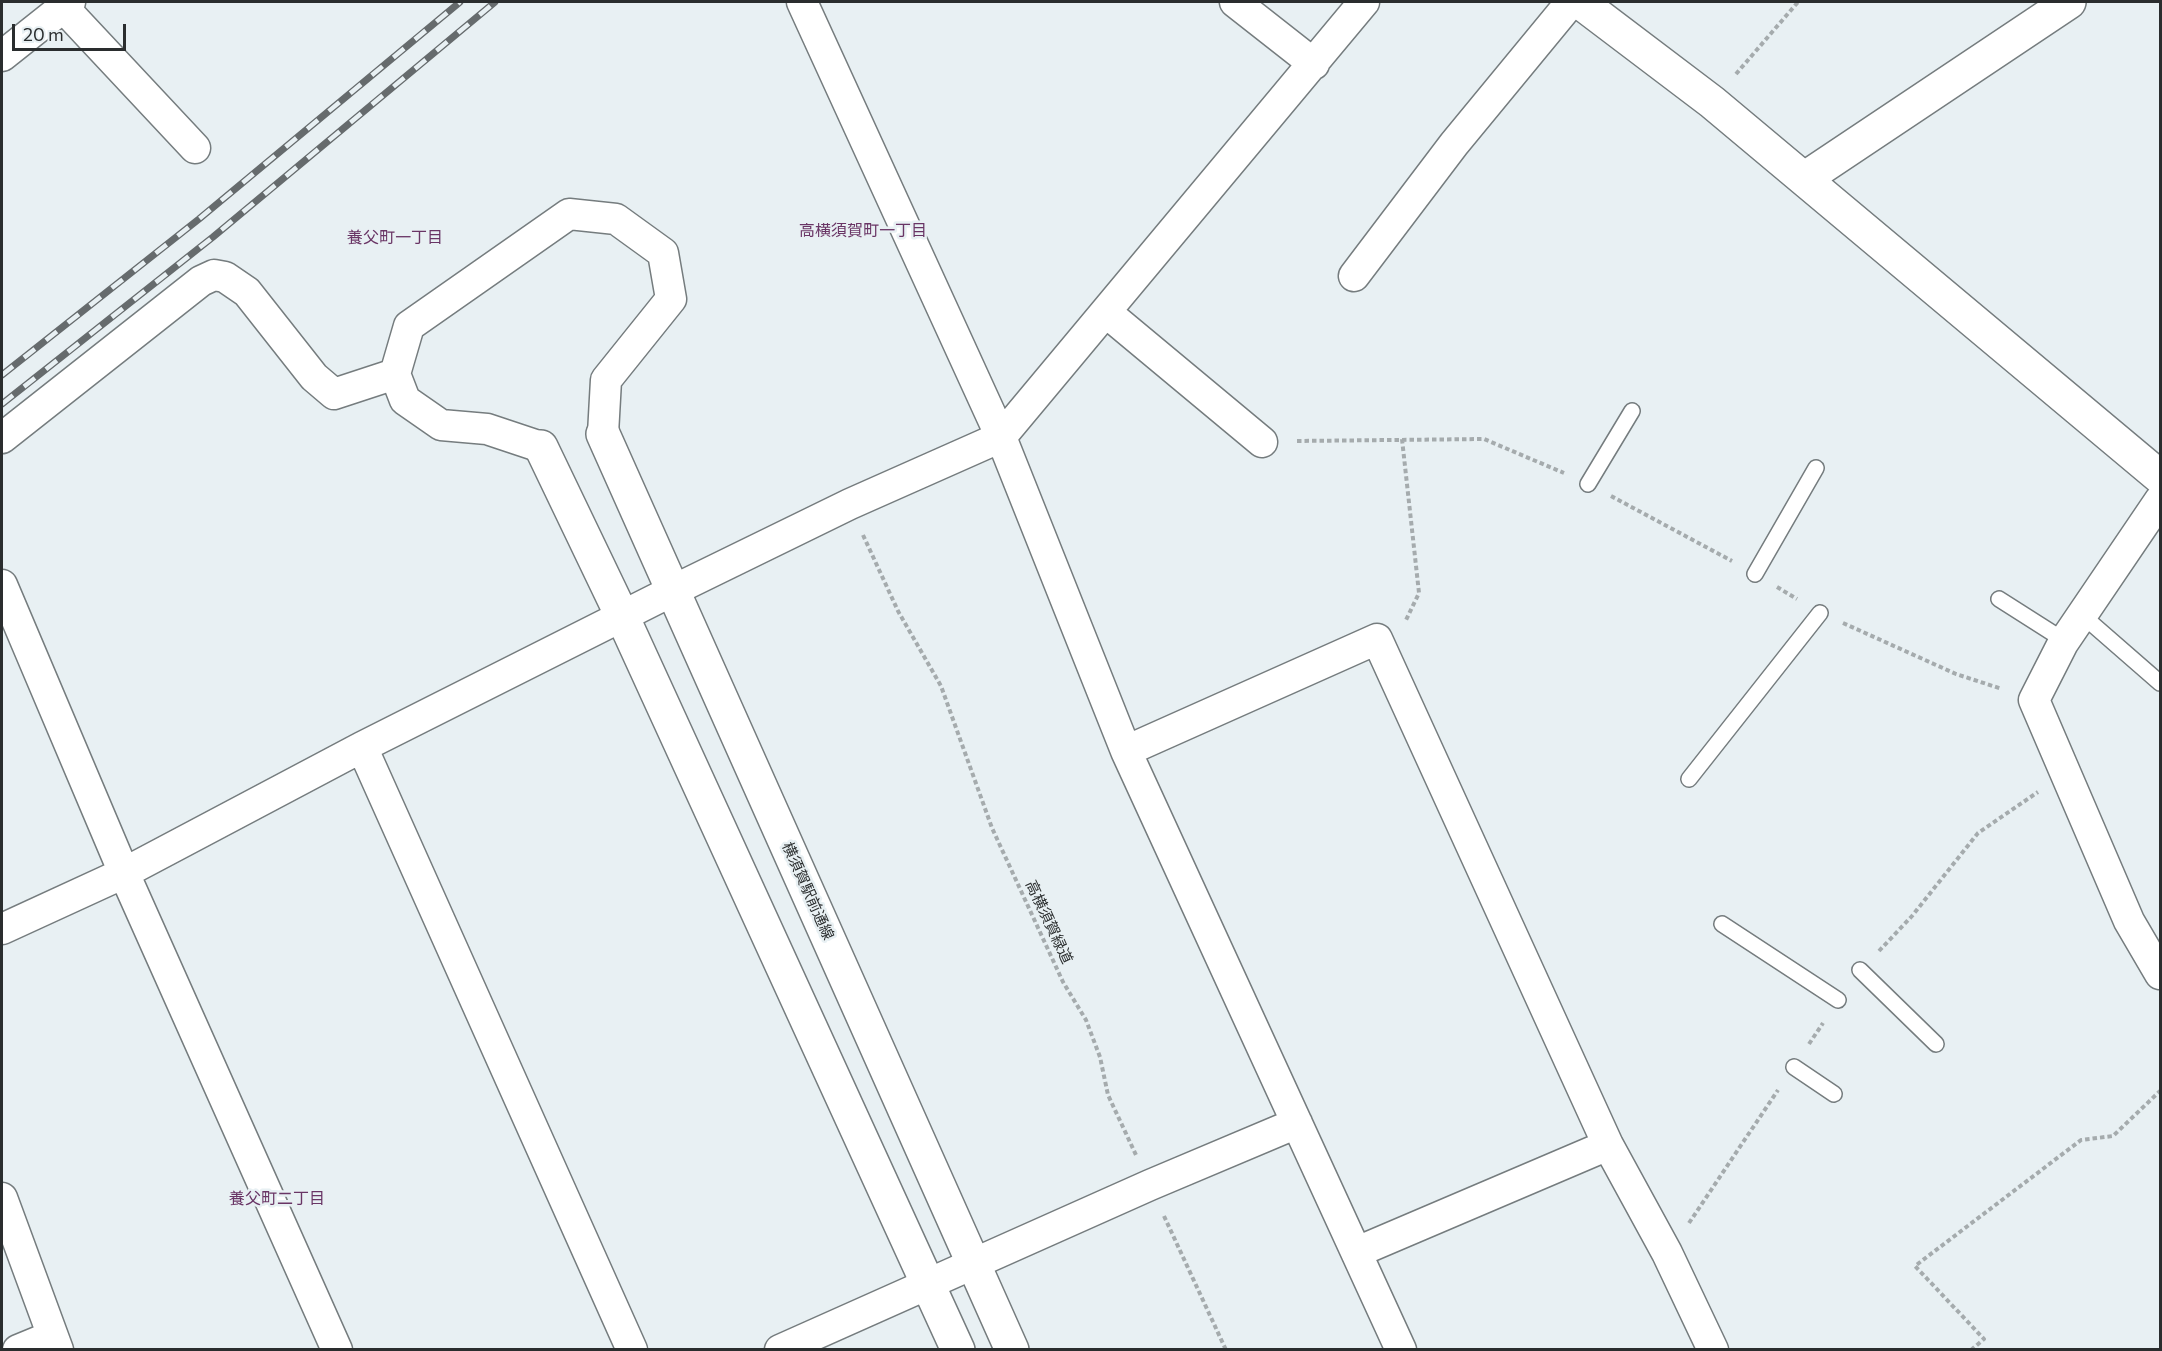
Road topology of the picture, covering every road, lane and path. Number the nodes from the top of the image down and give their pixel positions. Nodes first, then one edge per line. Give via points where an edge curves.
1 (802, 2) edge
2 (1235, 2) edge
3 (1364, 2) edge
4 (1571, 2) edge
5 (1580, 2) edge
6 (1798, 2) edge
7 (2068, 2) edge
8 (66, 4) edge
9 (2, 56) edge
10 (1314, 64) junction
11 (1712, 102) junction
12 (195, 148) dead end
13 (1804, 179) junction
14 (1354, 276) dead end
15 (1107, 314) junction
16 (395, 374) junction
17 (1632, 411) dead end
18 (603, 434) joint
19 (1001, 437) junction
20 (2, 438) edge
21 (1402, 439) junction
22 (1262, 442) joint
23 (541, 447) joint
24 (1816, 468) dead end
25 (2160, 477) edge
26 (1588, 484) junction
27 (2160, 500) edge
28 (850, 504) junction
29 (1755, 574) junction
30 (2, 585) edge
31 (674, 590) junction
32 (1999, 599) dead end
33 (1820, 613) junction
34 (2082, 615) junction
35 (623, 618) junction
36 (2065, 641) junction
37 (1388, 661) junction
38 (2160, 682) edge
39 (2034, 700) junction
40 (362, 747) junction
41 (1126, 751) junction
42 (1689, 779) dead end
43 (124, 873) junction
44 (1722, 924) dead end
45 (2, 929) edge
46 (1860, 970) dead end
47 (2160, 974) edge
48 (1838, 1000) dead end
49 (1936, 1044) dead end
50 (1794, 1067) dead end
51 (2160, 1091) edge
52 (1834, 1094) dead end
53 (1297, 1124) junction
54 (1608, 1146) junction
55 (1149, 1185) junction
56 (2, 1198) edge
57 (1357, 1252) junction
58 (974, 1264) junction
59 (929, 1282) junction
60 (55, 1343) edge
61 (18, 1350) edge
62 (337, 1350) edge
63 (632, 1350) edge
64 (780, 1350) edge
65 (958, 1350) edge
66 (1012, 1350) edge
67 (1226, 1350) edge
68 (1401, 1350) edge
69 (1713, 1350) edge
70 (1971, 1350) edge

1 - 19 street
2 - 10 street
3 - 10 street
4 - 14 street via 1454,144
5 - 11 street
6 - 11 path
7 - 13 street
8 - 9 street
8 - 12 street
10 - 15 street
11 - 13 street
13 - 25 street
15 - 19 street
15 - 22 street
16 - 18 street via 409,327 569,214 615,219 663,253 671,299 606,380
16 - 20 street via 334,394 314,378 247,292 225,277 214,275 201,281
16 - 23 street via 405,400 441,425 487,429
17 - 26 lane
18 - 31 street, 横須賀駅前通線
19 - 28 street
19 - 41 street
21 - 22 path
21 - 26 path via 1484,439
21 - 37 path via 1419,593
23 - 35 street
24 - 29 lane
26 - 29 path
27 - 34 street
28 - 31 street
28 - 55 path, 高横須賀緑道 via 898,611 941,686 992,828 1063,982 1086,1020 1101,1057 1108,1095
29 - 33 path
30 - 43 street
31 - 35 street
31 - 58 street, 横須賀駅前通線
32 - 36 lane
33 - 39 path via 1956,674
33 - 42 lane
34 - 36 street
34 - 38 lane
35 - 40 street
35 - 59 street
36 - 39 street
37 - 41 street via 1377,639
37 - 54 street
39 - 47 street via 2129,921
40 - 43 street
40 - 63 street
41 - 53 street
43 - 45 street
43 - 62 street
44 - 48 lane
46 - 49 lane
50 - 52 lane
51 - 70 path via 2113,1136 2081,1140 1915,1266 1984,1339
53 - 55 street
53 - 57 street
54 - 57 street
54 - 69 street via 1667,1253
55 - 58 street
55 - 67 path, 高横須賀緑道
56 - 60 street
57 - 68 street
58 - 59 street
58 - 66 street, 横須賀駅前通線
59 - 64 street
59 - 65 street
60 - 61 street

